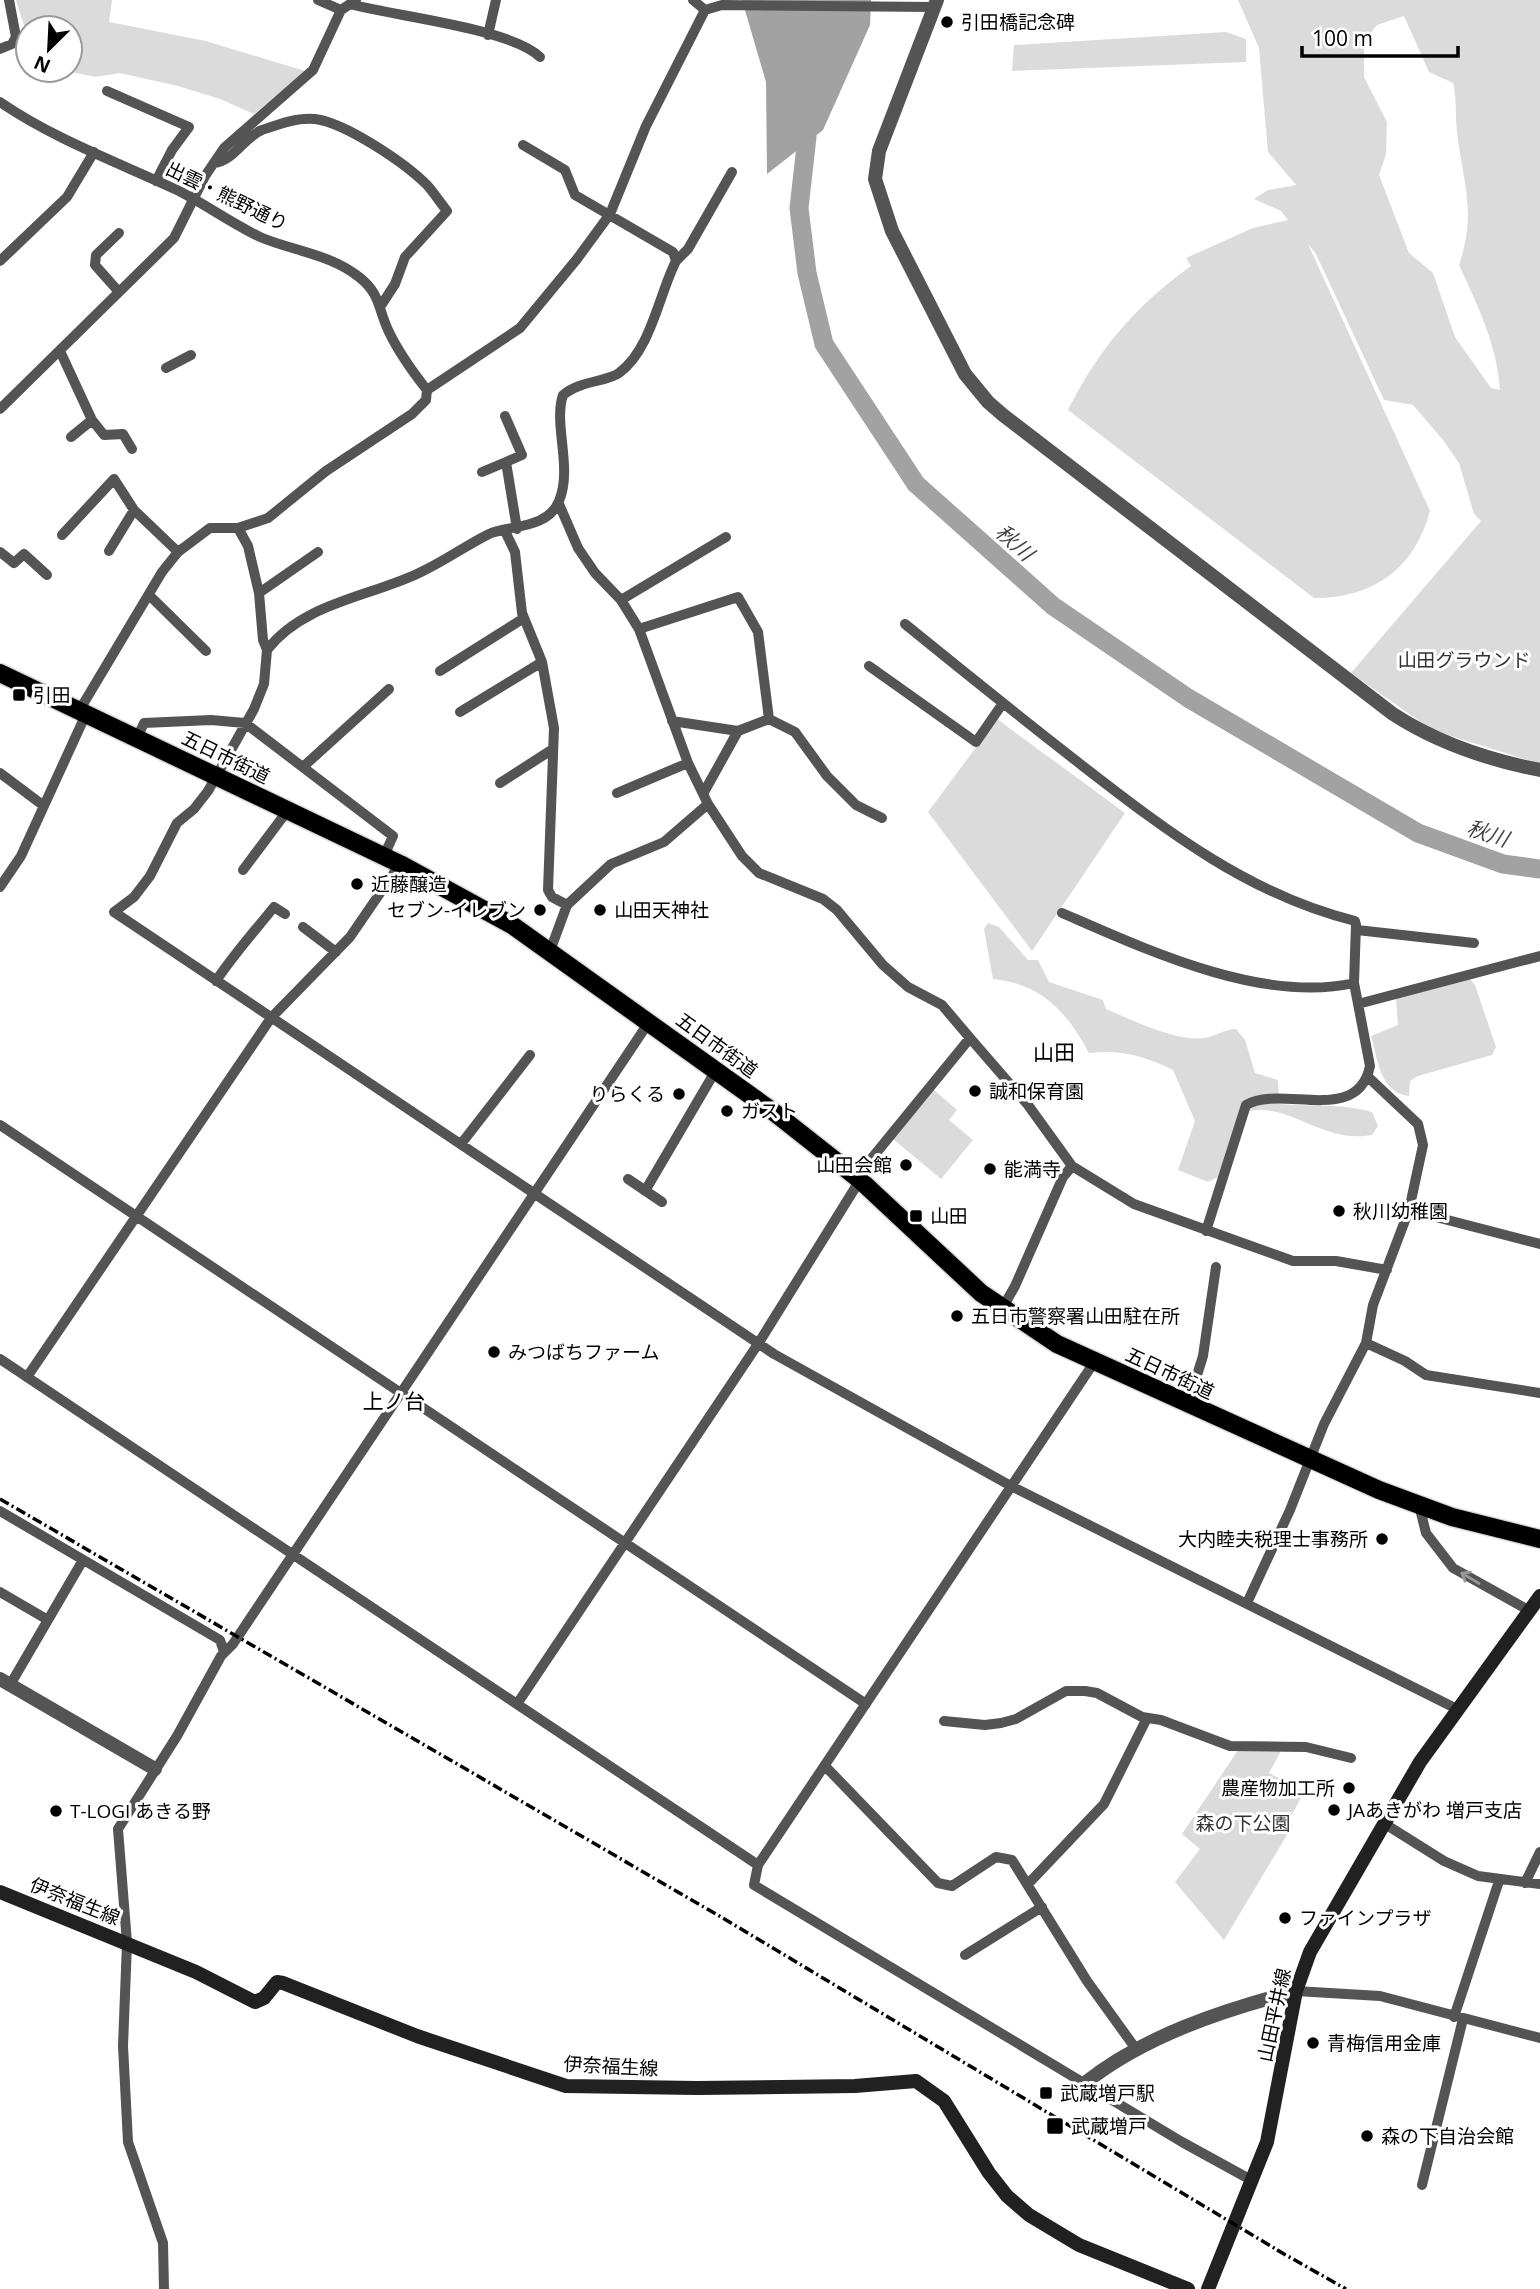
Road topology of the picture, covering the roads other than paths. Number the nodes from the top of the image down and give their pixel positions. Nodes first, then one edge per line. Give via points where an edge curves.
1 (9, 0) edge
2 (318, 0) edge
3 (496, 0) edge
4 (693, 0) edge
5 (932, 4) edge
6 (349, 5) edge
7 (705, 10) junction
8 (488, 35) junction
9 (0, 49) edge
10 (540, 57) dead end
11 (107, 91) dead end
12 (0, 102) edge
13 (523, 145) dead end
14 (94, 152) junction
15 (214, 163) junction
16 (732, 172) dead end
17 (156, 181) junction
18 (194, 199) junction
19 (610, 214) junction
20 (119, 233) dead end
21 (0, 261) edge
22 (676, 261) junction
23 (119, 292) junction
24 (382, 304) junction
25 (60, 351) junction
26 (191, 355) dead end
27 (166, 368) dead end
28 (427, 390) junction
29 (0, 409) edge
30 (505, 416) dead end
31 (92, 420) junction
32 (71, 437) dead end
33 (132, 449) dead end
34 (506, 462) junction
35 (482, 472) dead end
36 (559, 504) junction
37 (134, 510) junction
38 (238, 528) junction
39 (511, 530) junction
40 (62, 535) dead end
41 (726, 537) dead end
42 (109, 551) dead end
43 (0, 552) edge
44 (178, 552) junction
45 (318, 552) dead end
46 (47, 575) dead end
47 (259, 593) junction
48 (149, 595) junction
49 (621, 600) junction
50 (524, 618) junction
51 (905, 624) dead end
52 (639, 629) junction
53 (267, 650) junction
54 (206, 651) dead end
55 (542, 662) junction
56 (869, 666) dead end
57 (440, 671) dead end
58 (0, 673) edge
59 (389, 689) dead end
60 (1003, 703) junction
61 (82, 712) junction
62 (460, 712) dead end
63 (769, 719) junction
64 (672, 721) junction
65 (245, 723) junction
66 (738, 731) junction
67 (137, 738) junction
68 (553, 749) junction
69 (688, 763) junction
70 (304, 766) junction
71 (1540, 770) edge
72 (0, 773) edge
73 (218, 776) junction
74 (500, 783) dead end
75 (617, 793) dead end
76 (706, 799) junction
77 (44, 806) junction
78 (288, 810) junction
79 (882, 818) dead end
80 (392, 860) junction
81 (243, 870) dead end
82 (0, 887) edge
83 (567, 905) junction
84 (1062, 913) dead end
85 (285, 914) dead end
86 (303, 927) dead end
87 (1357, 930) junction
88 (1474, 943) dead end
89 (550, 951) junction
90 (336, 952) junction
91 (1540, 956) edge
92 (216, 981) junction
93 (1354, 983) junction
94 (1358, 1004) junction
95 (271, 1018) junction
96 (649, 1022) junction
97 (970, 1038) junction
98 (530, 1055) dead end
99 (716, 1070) junction
100 (1368, 1077) junction
101 (0, 1125) edge
102 (461, 1144) junction
103 (1072, 1166) junction
104 (628, 1179) dead end
105 (860, 1180) junction
106 (645, 1191) junction
107 (534, 1193) junction
108 (662, 1202) dead end
109 (1409, 1210) junction
110 (136, 1215) junction
111 (1206, 1231) junction
112 (1540, 1244) edge
113 (1216, 1267) dead end
114 (1387, 1270) junction
115 (1002, 1309) junction
116 (1366, 1343) junction
117 (758, 1344) junction
118 (0, 1359) edge
119 (1095, 1361) junction
120 (27, 1377) junction
121 (401, 1393) junction
122 (1540, 1394) edge
123 (1188, 1404) junction
124 (1311, 1459) junction
125 (1011, 1486) junction
126 (1419, 1505) junction
127 (0, 1511) edge
128 (1540, 1539) edge
129 (626, 1542) junction
130 (293, 1555) junction
131 (83, 1560) junction
132 (0, 1592) edge
133 (1247, 1602) junction
134 (1536, 1605) edge
135 (48, 1620) junction
136 (224, 1652) junction
137 (5, 1682) edge
138 (517, 1704) junction
139 (866, 1704) junction
140 (1458, 1709) junction
141 (1147, 1718) junction
142 (944, 1721) dead end
143 (1351, 1758) dead end
144 (825, 1766) junction
145 (155, 1769) junction
146 (1385, 1824) junction
147 (1540, 1852) edge
148 (758, 1865) junction
149 (1499, 1881) junction
150 (1525, 1883) junction
151 (1028, 1884) junction
152 (1540, 1884) edge
153 (0, 1892) edge
154 (1042, 1907) junction
155 (127, 1943) junction
156 (965, 1955) dead end
157 (1296, 1991) junction
158 (1459, 2018) junction
159 (1540, 2038) edge
160 (1136, 2049) junction
161 (1085, 2084) junction
162 (1253, 2181) junction
163 (1422, 2185) dead end
164 (164, 2289) edge
165 (1188, 2289) edge
166 (1208, 2289) edge

1 - 9 street via 16,37
2 - 6 street
3 - 8 street
4 - 7 street
5 - 7 street via 722,5
5 - 71 street via 879,151 875,179 892,231 976,390 1393,714 1437,738
6 - 8 street via 431,19
6 - 15 street via 318,64
7 - 19 street via 646,126
8 - 10 street
11 - 17 street via 189,127
12 - 14 street, 出雲・熊野通り
13 - 19 street via 565,170 575,195
14 - 17 street, 出雲・熊野通り
14 - 21 street via 67,197
15 - 18 street
15 - 24 street via 222,162 258,131 316,119 377,148 426,184 447,211 405,257
16 - 22 street via 688,249
17 - 18 street, 出雲・熊野通り
18 - 23 street via 174,238
18 - 24 street, 出雲・熊野通り via 258,236 311,252 350,272
19 - 22 street via 673,252
19 - 28 street via 520,328
20 - 23 street via 96,255 95,265
22 - 36 street via 662,287 652,324 625,368 563,395 565,467
23 - 25 street
24 - 28 street, 出雲・熊野通り via 398,350
25 - 29 street
25 - 31 street
26 - 27 street
28 - 38 street via 426,400 412,414 326,471 268,518
30 - 34 street via 522,455
31 - 32 street
31 - 33 street via 104,435 123,434
34 - 35 street
34 - 39 street
36 - 39 street via 538,520
36 - 49 street via 578,548
37 - 40 street via 114,479
37 - 42 street
37 - 44 street
38 - 44 street via 209,528
38 - 47 street via 248,546
39 - 50 street
39 - 53 street via 492,533 417,574 324,609 282,634
41 - 49 street
43 - 46 street via 14,563 24,554
44 - 48 street
45 - 47 street
47 - 53 street
48 - 54 street
48 - 61 street
49 - 52 street
50 - 55 street
50 - 57 street
51 - 60 street
52 - 63 street via 738,597 758,632
52 - 64 street
53 - 65 street via 264,684
55 - 62 street
55 - 68 street via 554,728
56 - 60 street via 976,742
58 - 61 main road, 五日市街道
59 - 70 street
60 - 87 street via 1181,842 1287,899 1355,921
61 - 67 main road, 五日市街道
61 - 77 street
63 - 66 street
63 - 79 street via 795,732 827,776 856,805
64 - 66 street
64 - 69 street
65 - 67 street via 145,723
65 - 70 street
65 - 73 street
66 - 76 street
67 - 73 main road, 五日市街道
68 - 74 street
68 - 83 street via 548,890
69 - 75 street
69 - 76 street
70 - 80 street via 393,836
72 - 77 street
73 - 78 main road, 五日市街道
73 - 92 street via 194,809 177,823 155,870 134,897 114,912
76 - 83 street via 664,842 611,864
76 - 97 street via 749,865 823,899 883,965 908,987 942,1005
77 - 82 street via 21,856
78 - 80 main road, 五日市街道
78 - 81 street
80 - 89 main road, 五日市街道 via 482,907
80 - 90 street via 374,905
83 - 89 street
84 - 93 street via 1157,955 1204,970 1325,989
85 - 92 street via 274,907
86 - 90 street
87 - 88 street
87 - 93 street
89 - 96 main road, 五日市街道
90 - 95 street
91 - 94 street
92 - 95 street
93 - 94 street
94 - 100 street
95 - 102 street
95 - 110 street
96 - 99 main road, 五日市街道
96 - 107 street
97 - 103 street via 1028,1105
97 - 105 street via 863,1169
98 - 102 street
99 - 105 main road, 五日市街道
99 - 106 street
100 - 109 street via 1418,1124 1421,1133 1423,1145
100 - 111 street via 1342,1097 1314,1102 1256,1099 1246,1105
101 - 110 street
102 - 107 street
103 - 111 street via 1134,1203
103 - 115 street
104 - 106 street
105 - 115 main road, 五日市街道
105 - 117 street
106 - 108 street
107 - 117 street
107 - 121 street
109 - 112 street
109 - 114 street
110 - 120 street
110 - 121 street
111 - 114 street via 1293,1261 1336,1261
113 - 123 street via 1203,1356
114 - 116 street via 1373,1305
115 - 119 main road, 五日市街道 via 1057,1344
116 - 122 street via 1426,1375
116 - 124 street
117 - 125 street
117 - 129 street
118 - 120 street
119 - 123 main road, 五日市街道
119 - 125 street
120 - 130 street
121 - 129 street
121 - 130 street
123 - 124 main road, 五日市街道
124 - 126 main road, 五日市街道
124 - 133 street
125 - 133 street
125 - 139 street
126 - 128 main road, 五日市街道
134 -> 126 street via 1453,1568 1426,1534
127 - 131 street
129 - 138 street
129 - 139 street
130 - 136 street
130 - 138 street
131 - 135 street
131 - 136 street via 220,1640
132 - 135 street
133 - 140 street
134 - 140 main road, 山田平井線
135 - 137 street
136 - 145 street
137 - 145 street
138 - 148 street
139 - 144 street
140 - 146 main road, 山田平井線 via 1420,1762
141 - 142 street via 1085,1690 1066,1691 1001,1723 985,1726
141 - 143 street via 1230,1745 1306,1747
141 - 151 street via 1104,1804
144 - 148 street
144 - 151 street via 938,1883 951,1885 1003,1857 1012,1860
145 - 155 street via 118,1829
146 - 149 street via 1444,1861
146 - 157 main road, 山田平井線 via 1310,1952
147 - 150 street
148 - 161 street via 754,1885
149 - 150 street
149 - 158 street
150 - 152 street
151 - 154 street
153 - 155 main road, 伊奈福生線
154 - 156 street
154 - 160 street
155 - 164 street via 123,2046 128,2142 163,2243
155 - 165 main road, 伊奈福生線 via 255,2002 274,1984 283,1983 391,2027 566,2086 710,2088 916,2081 944,2101 989,2173 1029,2215 1090,2251
157 - 158 street via 1380,1996
157 - 160 street via 1214,2017
157 - 162 main road, 山田平井線 via 1268,2135
158 - 159 street
158 - 163 street
160 - 161 street
161 - 162 street
162 - 166 main road, 山田平井線

